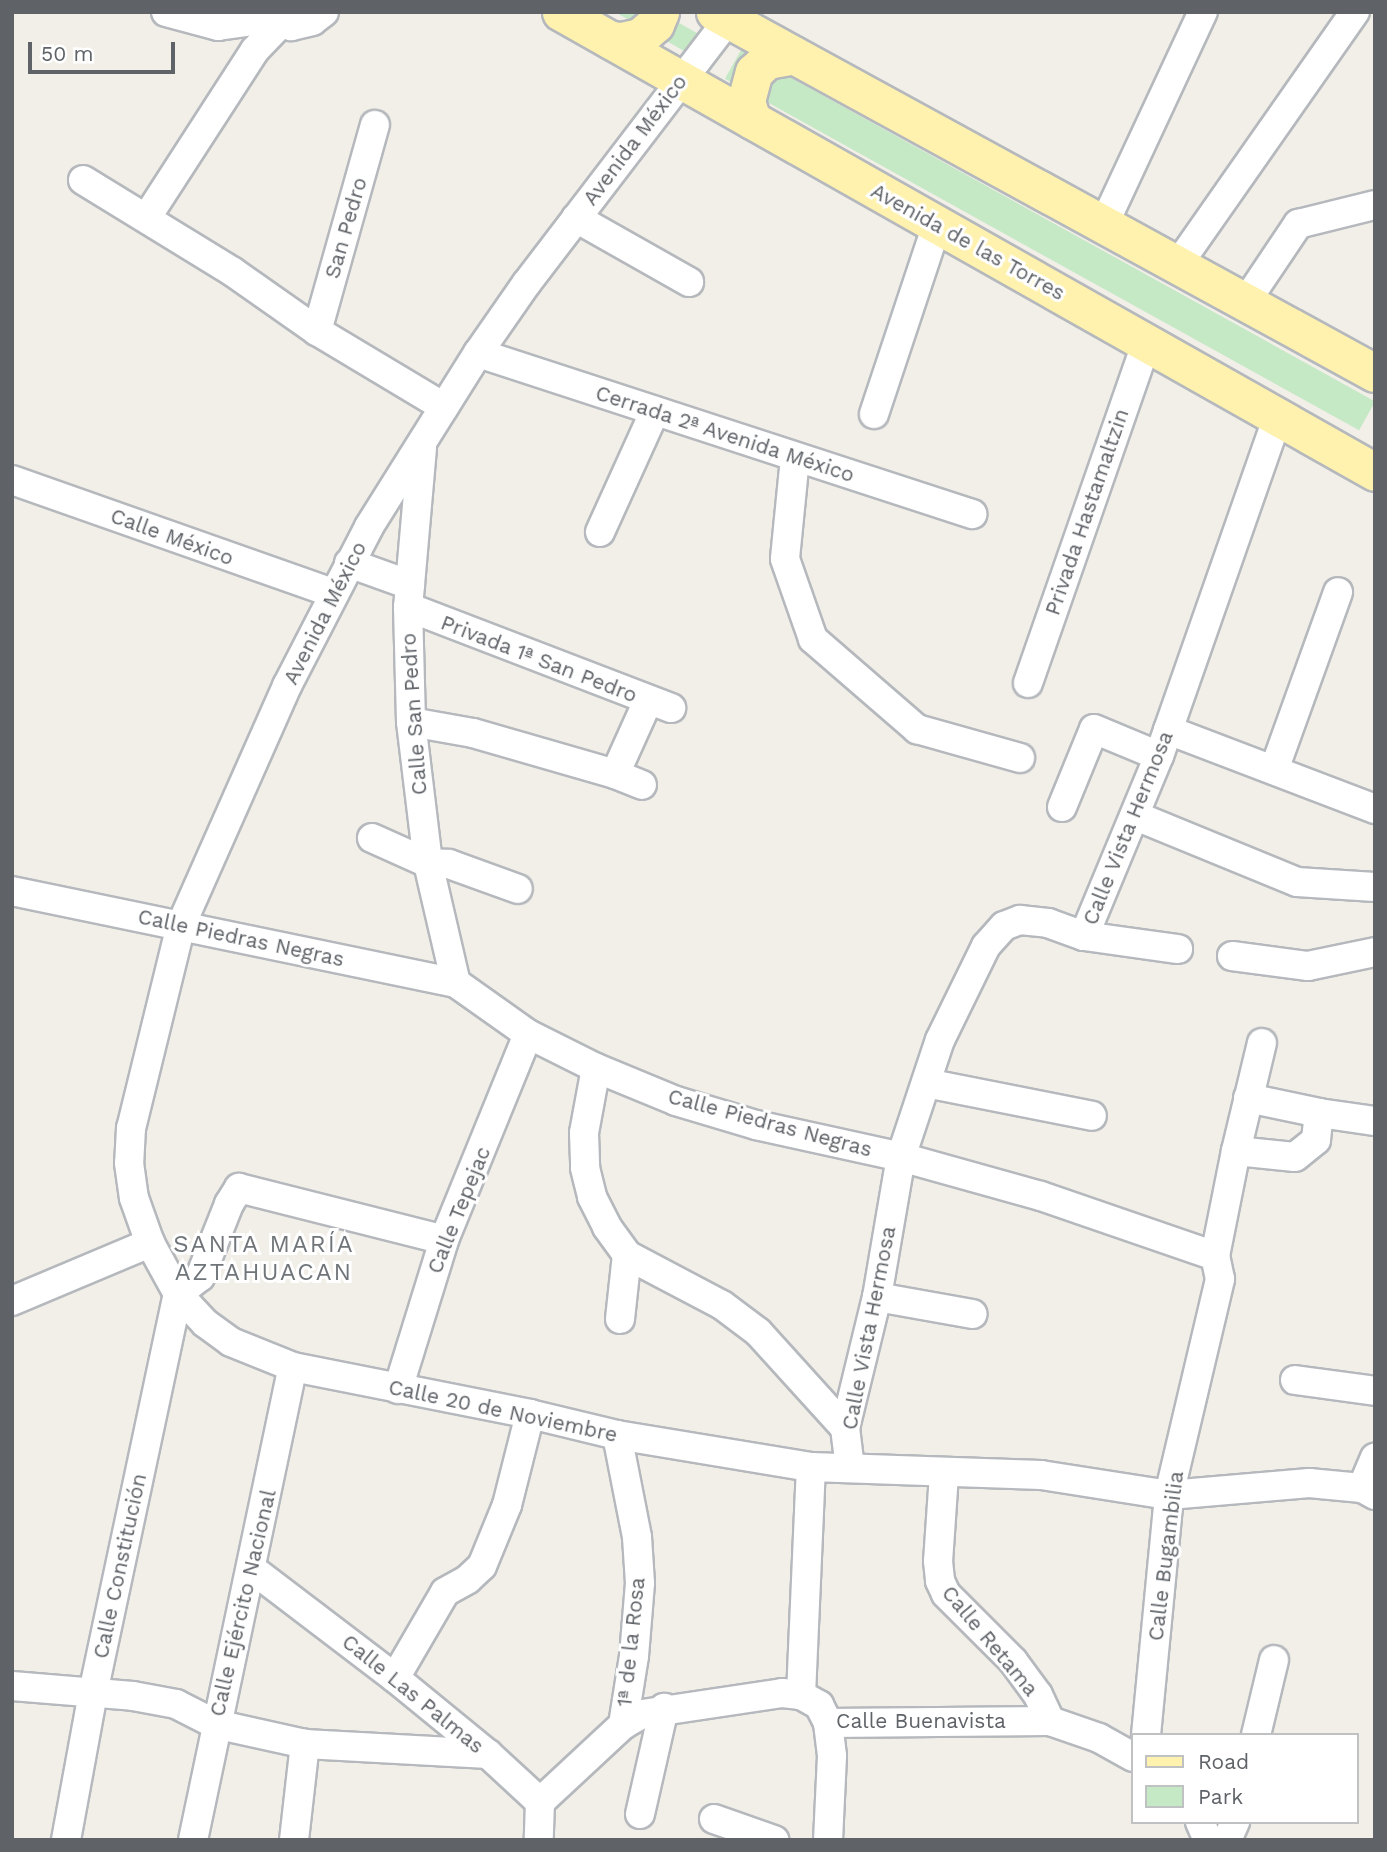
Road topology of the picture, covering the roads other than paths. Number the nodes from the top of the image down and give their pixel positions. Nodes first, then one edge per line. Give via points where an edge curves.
1 (166, 12) edge
2 (324, 12) edge
3 (561, 12) edge
4 (660, 12) edge
5 (1203, 12) edge
6 (1355, 12) edge
7 (726, 15) edge
8 (269, 19) edge
9 (611, 40) junction
10 (794, 55) junction
11 (680, 80) junction
12 (752, 120) junction
13 (375, 125) dead end
14 (83, 180) dead end
15 (1375, 205) edge
16 (147, 217) junction
17 (576, 218) junction
18 (1104, 224) junction
19 (937, 225) junction
20 (1179, 263) junction
21 (690, 282) dead end
22 (1247, 300) junction
23 (317, 331) junction
24 (1147, 342) junction
25 (478, 353) junction
26 (1375, 373) edge
27 (444, 407) junction
28 (655, 411) junction
29 (873, 414) dead end
30 (1278, 417) junction
31 (422, 442) junction
32 (795, 458) junction
33 (1375, 472) edge
34 (12, 480) edge
35 (972, 514) dead end
36 (600, 532) dead end
37 (349, 562) junction
38 (1338, 592) dead end
39 (332, 593) junction
40 (409, 596) junction
41 (1028, 683) dead end
42 (411, 722) junction
43 (1163, 743) junction
44 (1020, 758) dead end
45 (1274, 770) junction
46 (615, 774) junction
47 (642, 785) dead end
48 (1062, 807) dead end
49 (1375, 809) edge
50 (1136, 816) junction
51 (372, 838) dead end
52 (428, 863) junction
53 (1375, 887) edge
54 (518, 889) dead end
55 (12, 891) edge
56 (181, 925) junction
57 (1084, 936) junction
58 (1178, 949) dead end
59 (1375, 952) edge
60 (1232, 956) dead end
61 (456, 983) junction
62 (528, 1034) junction
63 (1262, 1042) dead end
64 (596, 1068) junction
65 (926, 1083) junction
66 (1248, 1098) junction
67 (1319, 1113) junction
68 (1092, 1116) dead end
69 (1375, 1121) edge
70 (1236, 1151) junction
71 (901, 1157) junction
72 (444, 1240) junction
73 (150, 1243) junction
74 (627, 1255) junction
75 (1215, 1256) junction
76 (178, 1294) junction
77 (877, 1297) junction
78 (12, 1301) edge
79 (972, 1314) dead end
80 (620, 1319) dead end
81 (293, 1367) junction
82 (1295, 1380) dead end
83 (398, 1389) junction
84 (1375, 1391) edge
85 (530, 1413) junction
86 (845, 1428) junction
87 (617, 1435) junction
88 (1375, 1458) edge
89 (811, 1467) junction
90 (850, 1468) junction
91 (944, 1474) junction
92 (1369, 1492) edge
93 (1169, 1495) junction
94 (252, 1569) junction
95 (1274, 1660) dead end
96 (395, 1678) junction
97 (12, 1686) edge
98 (93, 1693) junction
99 (801, 1695) junction
100 (664, 1708) junction
101 (1050, 1721) junction
102 (828, 1723) junction
103 (215, 1724) junction
104 (623, 1725) junction
105 (1146, 1733) edge
106 (1256, 1733) edge
107 (305, 1744) junction
108 (488, 1754) junction
109 (1132, 1756) edge
110 (540, 1802) junction
111 (640, 1814) dead end
112 (713, 1819) dead end
113 (1201, 1824) edge
114 (1234, 1824) edge
115 (66, 1840) edge
116 (193, 1840) edge
117 (294, 1840) edge
118 (539, 1840) edge
119 (774, 1840) edge
120 (828, 1840) edge
121 (1208, 1840) edge
122 (1227, 1840) edge

1 - 8 street via 218,26
2 - 8 street via 302,24
3 - 9 main road, Avenida de las Torres
4 - 9 main road via 655,24 640,37
5 - 18 street
6 - 20 street
7 - 10 main road
7 - 11 street, Avenida México
8 - 16 street via 255,50
9 - 11 main road, Avenida de las Torres
10 - 12 main road via 767,60 754,72 746,101
10 - 18 main road
11 - 12 main road, Avenida de las Torres
11 - 17 street, Avenida México
12 - 19 main road, Avenida de las Torres
13 - 23 street, San Pedro
14 - 16 street
15 - 22 street via 1298,224
16 - 23 street
17 - 21 street
17 - 25 street, Avenida México
18 - 20 main road
19 - 24 main road, Avenida de las Torres
19 - 29 street
20 - 22 main road
22 - 26 main road
23 - 27 street
24 - 30 main road, Avenida de las Torres
24 - 41 street, Privada Hastamaltzin
25 - 27 street, Avenida México
25 - 28 street, Cerrada 2ª Avenida México
27 - 31 street, Avenida México
28 - 32 street, Cerrada 2ª Avenida México
28 - 36 street
30 - 33 main road, Avenida de las Torres
30 - 43 street, Calle Vista Hermosa
31 - 37 street, Avenida México
31 - 40 street, Calle San Pedro
32 - 35 street, Cerrada 2ª Avenida México
32 - 44 street via 785,559 813,639 917,729
34 - 39 street, Calle México
37 - 39 street, Avenida México
37 - 40 street, Privada 1ª San Pedro
38 - 45 street
39 - 56 street, Avenida México
40 - 42 street, Calle San Pedro
40 - 46 street, Privada 1ª San Pedro via 659,704
42 - 46 street via 473,733
42 - 52 street, Calle San Pedro
43 - 45 street
43 - 48 street via 1094,729
43 - 50 street, Calle Vista Hermosa
45 - 49 street
46 - 47 street
50 - 53 street via 1297,882
50 - 57 street, Calle Vista Hermosa
51 - 52 street
52 - 54 street via 449,864
52 - 61 street, Calle San Pedro
55 - 56 street, Calle Piedras Negras
56 - 61 street, Calle Piedras Negras
56 - 73 street, Avenida México via 131,1128 134,1198
57 - 58 street
57 - 65 street, Calle Vista Hermosa via 1048,923 1020,920 1004,926 986,946 940,1040
59 - 60 street via 1308,966
61 - 62 street, Calle Piedras Negras
62 - 64 street, Calle Piedras Negras
62 - 72 street, Calle Tepejac
63 - 66 street, Calle Bugambilia
64 - 71 street, Calle Piedras Negras via 676,1101 757,1125
64 - 74 street via 584,1133 585,1168 592,1198
65 - 68 street
65 - 71 street, Calle Vista Hermosa
66 - 67 street
66 - 70 street, Calle Bugambilia
67 - 69 street
67 - 70 street via 1316,1140 1295,1157
70 - 75 street, Calle Bugambilia
71 - 75 street, Calle Piedras Negras via 1041,1196
71 - 77 street, Calle Vista Hermosa
72 - 76 street via 239,1188 200,1277
72 - 83 street, Calle Tepejac
73 - 76 street, Avenida México
73 - 78 street
74 - 80 street
74 - 86 street via 722,1304 758,1332
75 - 93 street, Calle Bugambilia via 1220,1279
76 - 81 street, Calle 20 de Noviembre via 231,1342
76 - 98 street, Calle Constitución
77 - 79 street
77 - 86 street, Calle Vista Hermosa
81 - 83 street, Calle 20 de Noviembre
81 - 94 street, Calle Ejército Nacional
82 - 84 street
83 - 85 street, Calle 20 de Noviembre
85 - 87 street, Calle 20 de Noviembre
85 - 96 street via 507,1505 482,1566 445,1592
86 - 90 street, Calle Vista Hermosa
87 - 89 street, Calle 20 de Noviembre
87 - 104 street, 1ª de la Rosa via 637,1537 640,1583
88 - 92 street
89 - 90 street, Calle 20 de Noviembre
89 - 99 street
90 - 91 street, Calle 20 de Noviembre
91 - 93 street, Calle 20 de Noviembre via 1041,1475
91 - 101 street, Calle Retama via 940,1581 946,1594 1013,1661
92 - 93 street, Calle 20 de Noviembre via 1309,1483
93 - 105 street, Calle Bugambilia
94 - 96 street, Calle Las Palmas
94 - 103 street, Calle Ejército Nacional
95 - 106 street
96 - 108 street, Calle Las Palmas
97 - 98 street
98 - 103 street via 176,1704
98 - 115 street, Calle Constitución
99 - 100 street via 782,1693
99 - 102 street, Calle Buenavista via 819,1705
100 - 104 street
100 - 111 street
101 - 102 street, Calle Buenavista
101 - 109 street, Calle Buenavista via 1099,1738
102 - 120 street
103 - 107 street
103 - 116 street, Calle Ejército Nacional
104 - 110 street
107 - 108 street
107 - 117 street
108 - 110 street, Calle Las Palmas
110 - 118 street
112 - 119 street
113 - 121 street
114 - 122 street

